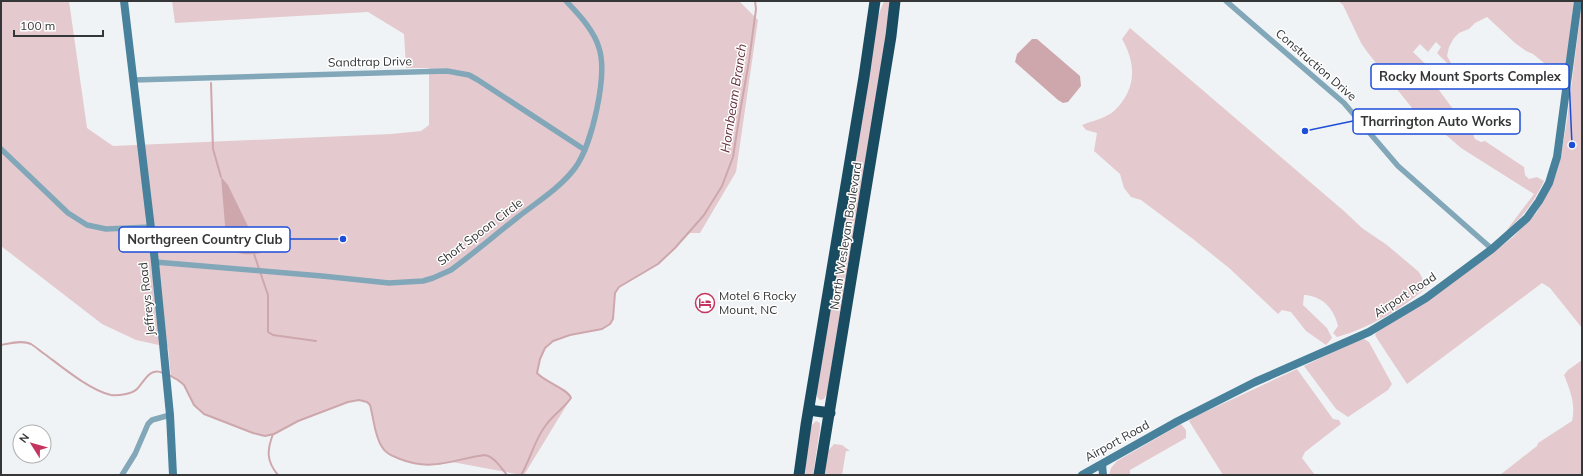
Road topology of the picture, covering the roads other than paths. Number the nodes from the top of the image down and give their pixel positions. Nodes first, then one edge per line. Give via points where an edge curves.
1 (124, 1) edge
2 (566, 1) edge
3 (875, 1) edge
4 (895, 1) edge
5 (1226, 1) edge
6 (1578, 1) edge
7 (133, 80) junction
8 (1, 149) edge
9 (585, 150) junction
10 (150, 227) junction
11 (1492, 249) junction
12 (155, 262) junction
13 (809, 410) junction
14 (830, 414) junction
15 (170, 415) junction
16 (1102, 464) junction
17 (122, 475) edge
18 (173, 475) edge
19 (799, 475) edge
20 (819, 475) edge
21 (1082, 475) edge
22 (1103, 475) edge

1 - 7 main road, Jeffreys Road
2 - 9 street, Short Spoon Circle via 591,30 602,59 601,85
3 - 13 highway, North Wesleyan Boulevard
4 - 14 highway, North Wesleyan Boulevard
5 - 11 street, Construction Drive via 1344,103 1398,166
6 - 11 main road, Airport Road via 1567,96 1557,157 1550,180 1527,218
7 - 9 street, Sandtrap Drive via 352,73 458,73 488,85
7 - 10 main road, Jeffreys Road
8 - 10 street via 68,213 87,226 106,229
9 - 12 street, Short Spoon Circle via 575,168 558,186 459,264 423,281 389,283
10 - 12 main road, Jeffreys Road
11 - 16 main road, Airport Road via 1426,298 1369,332 1255,382
12 - 15 main road, Jeffreys Road
13 - 14 highway
13 - 19 highway, North Wesleyan Boulevard
14 - 20 highway, North Wesleyan Boulevard
15 - 17 street via 152,420 148,424 136,454
15 - 18 main road, Jeffreys Road
16 - 21 main road, Airport Road
16 - 22 main road

